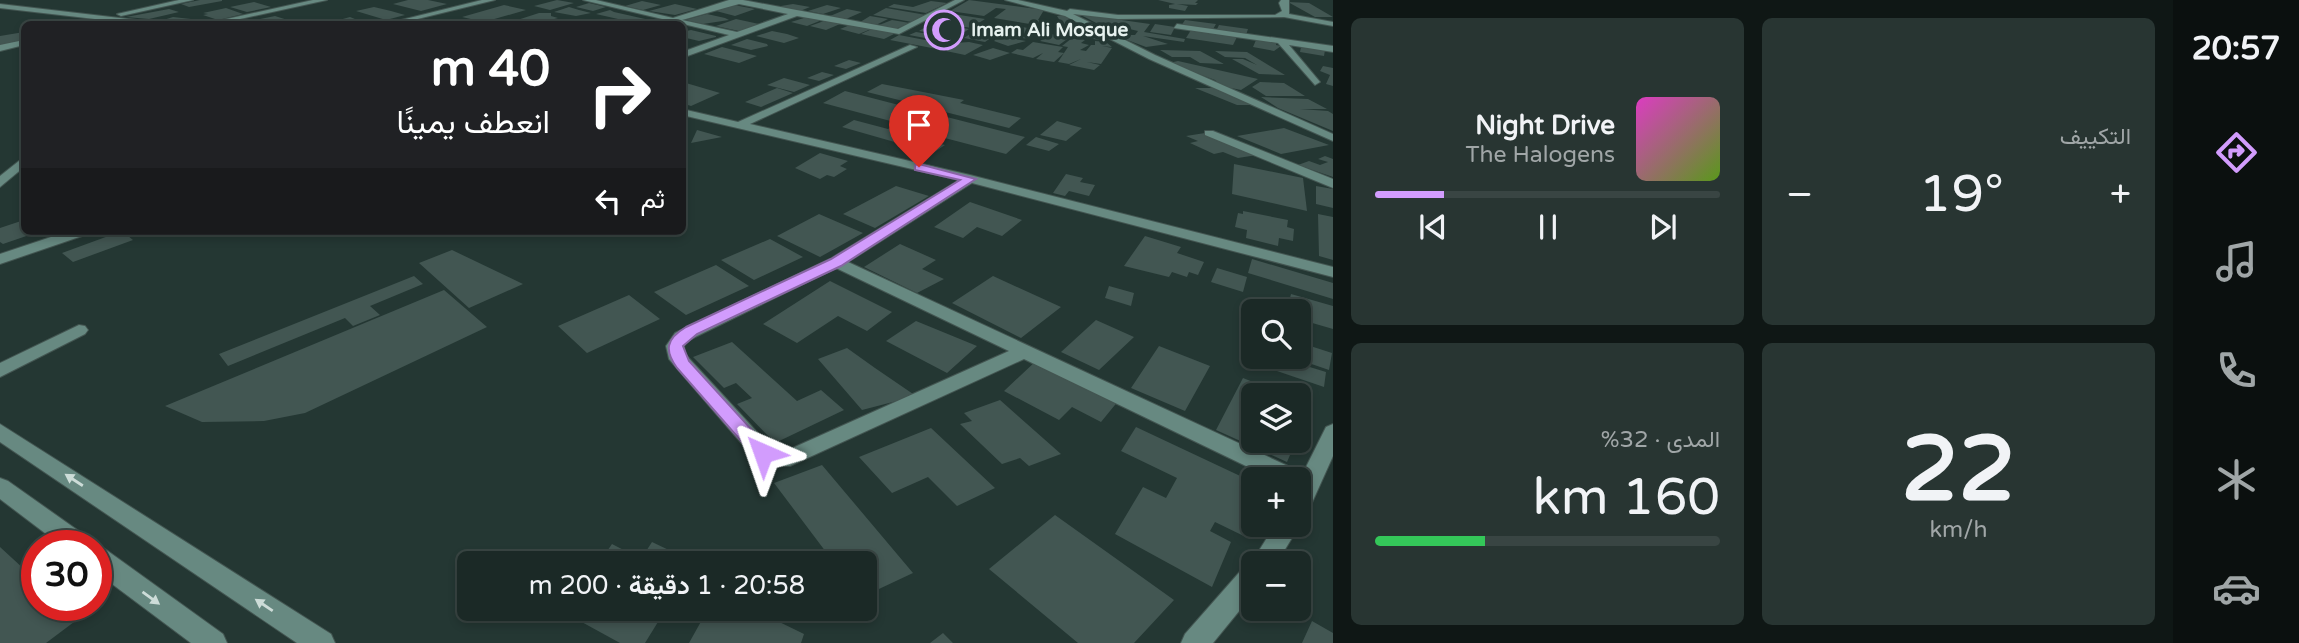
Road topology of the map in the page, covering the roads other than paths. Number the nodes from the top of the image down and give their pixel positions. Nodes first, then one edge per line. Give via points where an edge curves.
1 (144, 0) edge
2 (189, 0) edge
3 (323, 0) edge
4 (491, 0) edge
5 (587, 0) edge
6 (960, 0) edge
7 (1009, 0) edge
8 (1062, 0) edge
9 (1285, 0) edge
10 (735, 1) edge
11 (0, 6) edge
12 (1069, 13) junction
13 (796, 14) junction
14 (119, 15) junction
15 (1284, 15) junction
16 (1118, 17) junction
17 (1225, 18) junction
18 (100, 21) edge
19 (110, 21) edge
20 (222, 21) edge
21 (402, 21) edge
22 (672, 21) joint
23 (686, 24) edge
24 (1333, 24) edge
25 (738, 36) junction
26 (1282, 41) junction
27 (21, 44) edge
28 (913, 47) dead end
29 (0, 48) edge
30 (1333, 49) edge
31 (686, 54) edge
32 (1315, 82) dead end
33 (686, 113) edge
34 (740, 124) junction
35 (1209, 133) dead end
36 (1333, 138) edge
37 (21, 164) edge
38 (970, 179) junction
39 (0, 183) edge
40 (1333, 184) edge
41 (71, 235) edge
42 (0, 259) edge
43 (836, 262) junction
44 (1333, 272) edge
45 (79, 330) dead end
46 (1025, 351) junction
47 (0, 371) edge
48 (0, 432) edge
49 (1333, 432) edge
50 (1270, 467) edge
51 (1311, 467) edge
52 (0, 487) edge
53 (59, 530) edge
54 (112, 569) edge
55 (1241, 589) edge
56 (213, 643) edge
57 (321, 643) edge
58 (1195, 643) edge

1 - 14 street via 115,12
2 - 14 street
3 - 20 street
4 - 21 street
5 - 22 street
6 - 13 street via 899,32
7 - 12 street
8 - 12 street
9 - 15 street
10 - 13 street
10 - 22 street
11 - 18 street
12 - 16 street
12 - 36 street via 1152,57
13 - 25 street
14 - 19 street
15 - 17 street
15 - 24 street
16 - 17 street
16 - 26 street
17 - 26 street via 1266,29
23 - 25 street
25 - 31 street
26 - 30 street
26 - 32 street
27 - 29 street
28 - 34 street
33 - 34 street
34 - 38 street
35 - 40 street
37 - 39 street
38 - 43 street
38 - 44 street
41 - 42 street
43 - 46 street
43 - 46 street via 691,331 675,346 683,365 763,453 790,458
45 - 47 street
46 - 50 street
57 -> 48 street
49 - 51 street
52 - 53 street
54 -> 56 street
55 - 58 street

